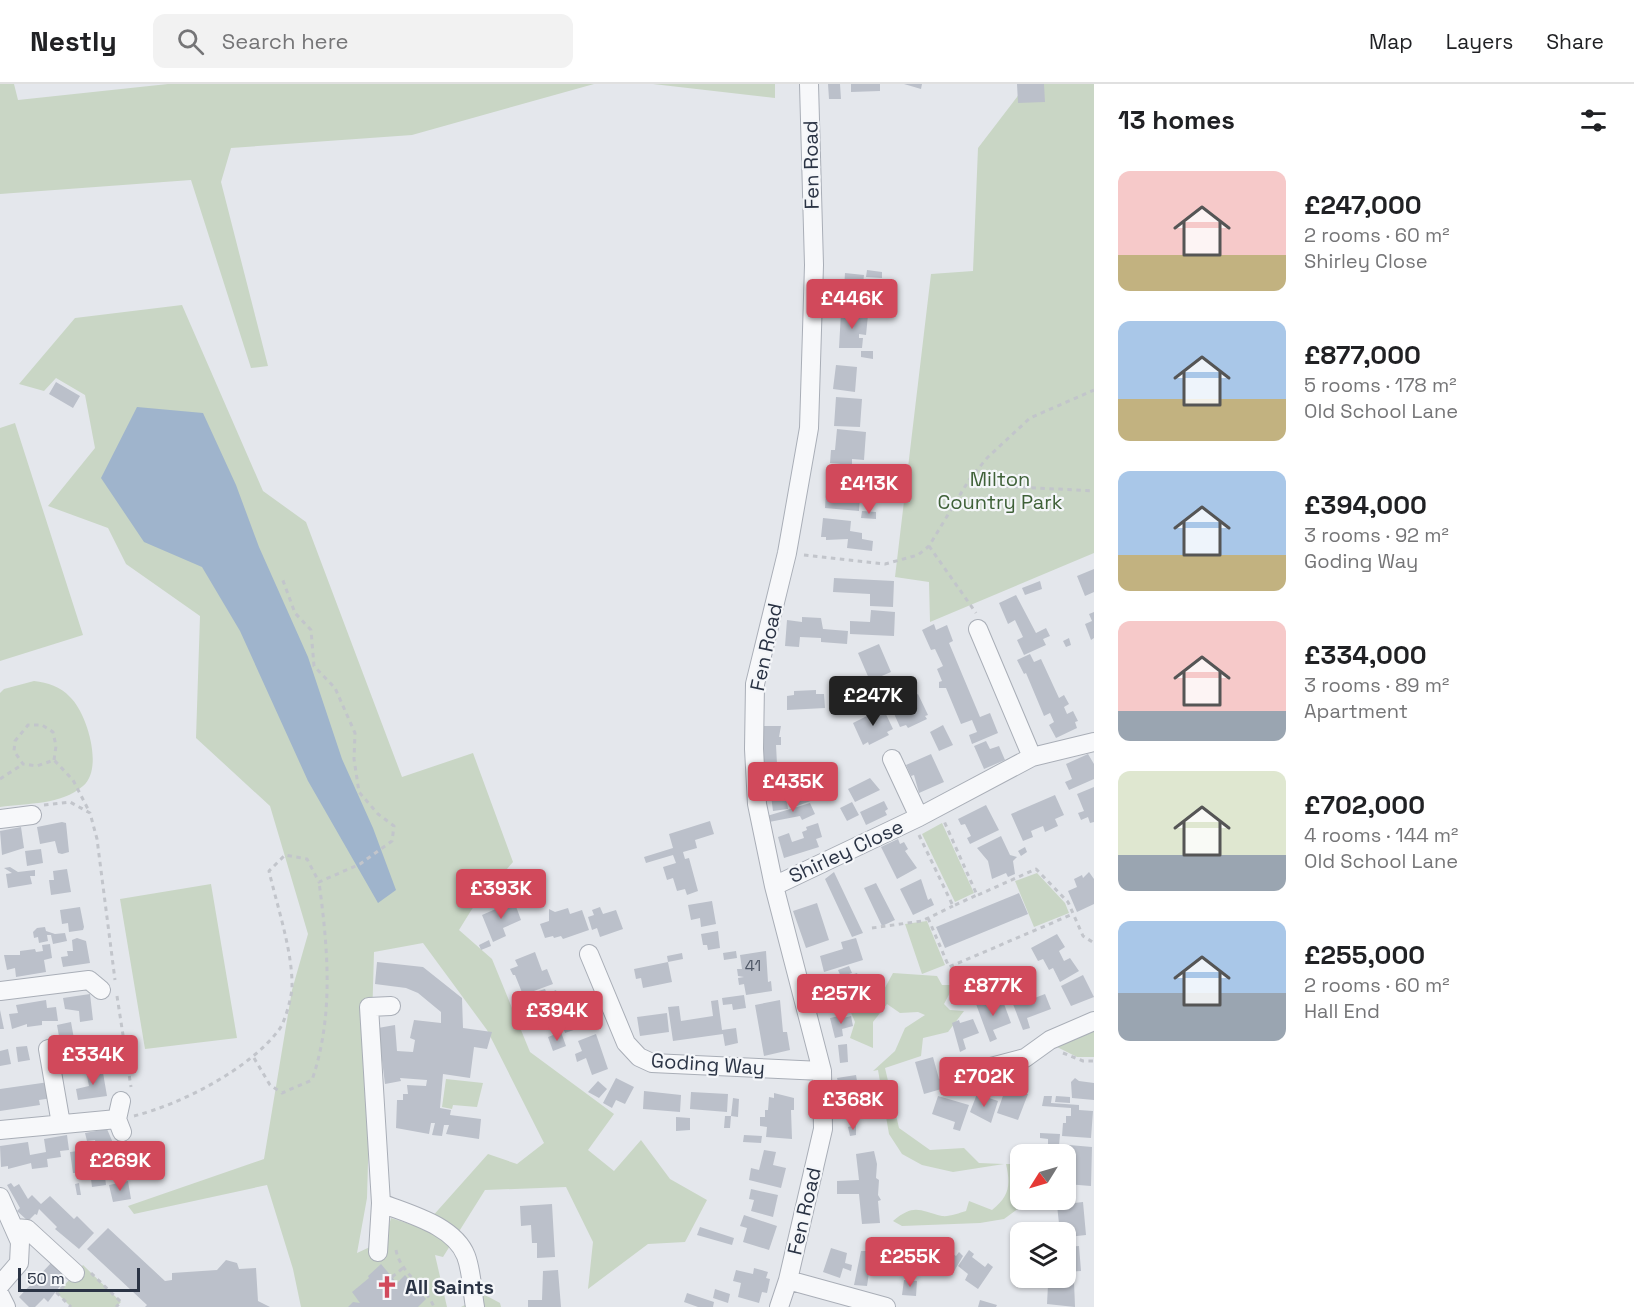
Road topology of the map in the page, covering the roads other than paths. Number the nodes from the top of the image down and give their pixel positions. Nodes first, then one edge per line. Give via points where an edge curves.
1 (809, 84) edge
2 (978, 629) road end
3 (1094, 742) edge
4 (1032, 757) junction
5 (892, 759) dead end
6 (33, 811) road end
7 (915, 818) junction
8 (0, 819) edge
9 (774, 886) junction
10 (589, 954) dead end
11 (101, 990) dead end
12 (0, 991) edge
13 (391, 1006) dead end
14 (1094, 1021) edge
15 (48, 1049) dead end
16 (822, 1071) junction
17 (972, 1072) dead end
18 (127, 1111) road end
19 (61, 1124) junction
20 (0, 1130) edge
21 (0, 1197) edge
22 (381, 1203) junction
23 (15, 1228) junction
24 (386, 1248) road end
25 (75, 1274) dead end
26 (788, 1280) junction
27 (0, 1285) edge
28 (0, 1295) edge
29 (6, 1307) edge
30 (475, 1307) edge
31 (779, 1307) edge
32 (886, 1307) edge

1 - 9 street, Fen Road via 814,265 809,428 787,553 755,684 757,804
2 - 4 street
3 - 4 street, Shirley Close
4 - 7 street, Shirley Close
5 - 7 street, Shirley Close
6 - 8 street
7 - 9 street, Shirley Close
9 - 16 street, Fen Road
10 - 16 street, Goding Way via 626,1043 639,1058 652,1063
11 - 12 street via 89,980
13 - 22 street via 369,1007
14 - 17 street via 1025,1058
15 - 19 street
16 - 26 street, Fen Road via 822,1129
18 - 19 street
19 - 20 street
21 - 23 street
22 - 24 street
22 - 30 street via 449,1235 465,1254
23 - 25 street via 27,1229
23 - 27 street via 20,1242 18,1263
26 - 31 street, Fen Road
26 - 32 street
28 - 29 street

